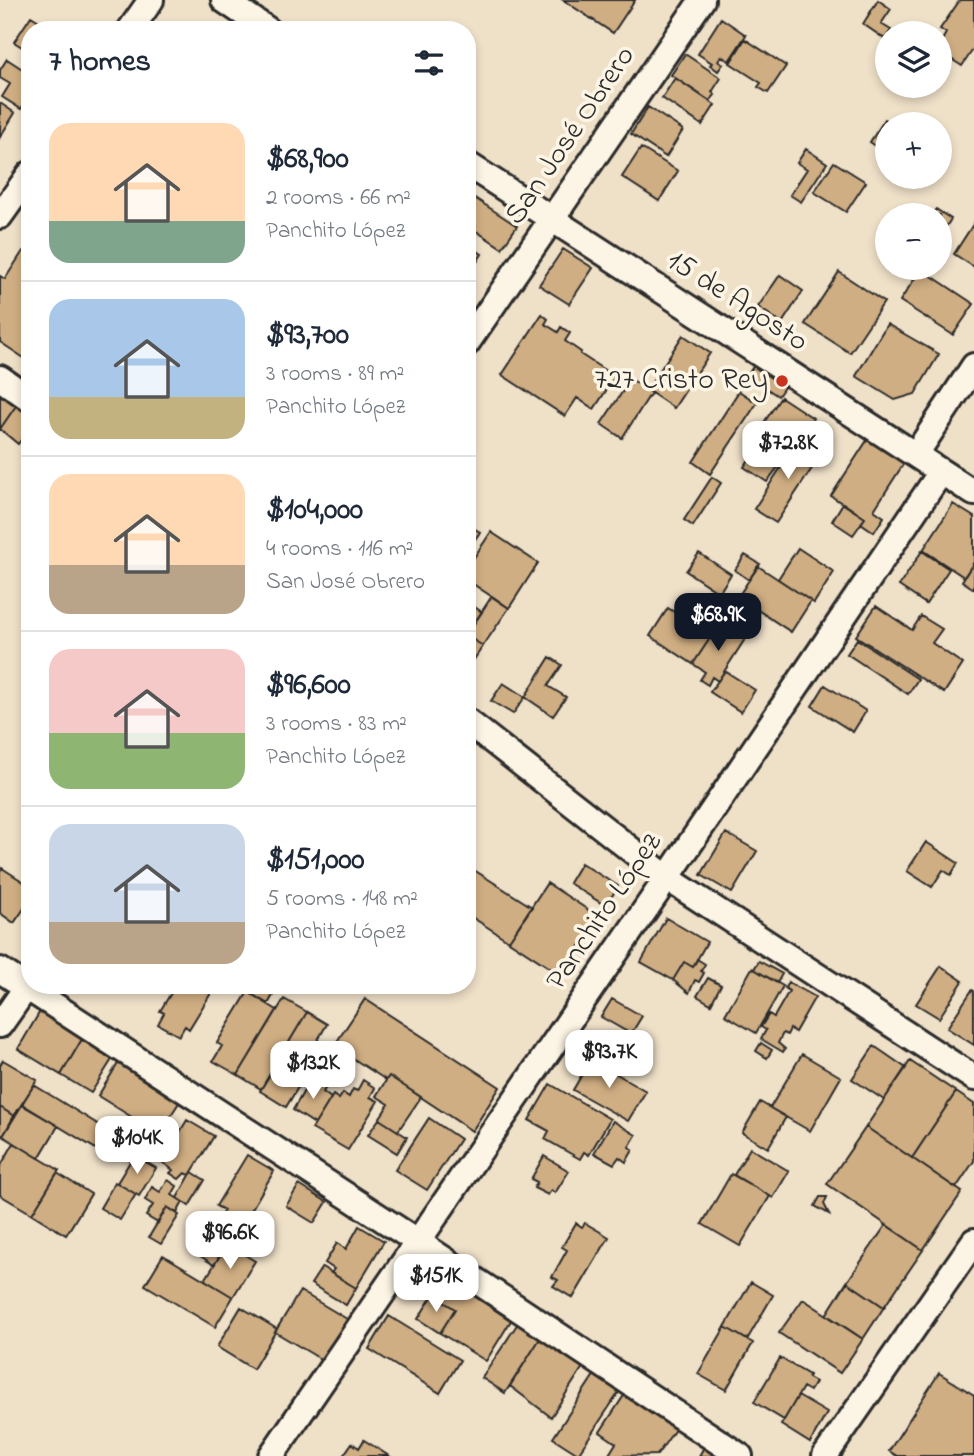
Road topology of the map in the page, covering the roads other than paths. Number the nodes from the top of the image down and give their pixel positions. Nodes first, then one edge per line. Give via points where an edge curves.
1 (151, 0) edge
2 (224, 0) edge
3 (702, 0) edge
4 (136, 21) edge
5 (255, 21) edge
6 (476, 170) edge
7 (21, 187) edge
8 (0, 216) edge
9 (551, 221) junction
10 (476, 330) edge
11 (974, 366) edge
12 (0, 378) edge
13 (21, 393) edge
14 (916, 454) junction
15 (941, 472) junction
16 (974, 493) edge
17 (476, 729) edge
18 (667, 877) junction
19 (0, 970) edge
20 (21, 980) edge
21 (21, 994) edge
22 (43, 994) edge
23 (0, 1025) edge
24 (974, 1078) edge
25 (974, 1241) edge
26 (418, 1242) junction
27 (271, 1456) edge
28 (740, 1456) edge
29 (825, 1456) edge

1 - 4 street
2 - 5 street
3 - 9 street, San José Obrero
6 - 9 street, 15 de Agosto
7 - 8 street
9 - 10 street, San José Obrero
9 - 14 street, 15 de Agosto
11 - 14 street
12 - 13 street
14 - 15 street, 15 de Agosto
15 - 16 street, 15 de Agosto
15 - 18 street, Panchito López
17 - 18 street
18 - 24 street
18 - 26 street, Panchito López
19 - 20 street
21 - 23 street
22 - 26 street
25 - 29 street
26 - 27 street, Panchito López
26 - 28 street

